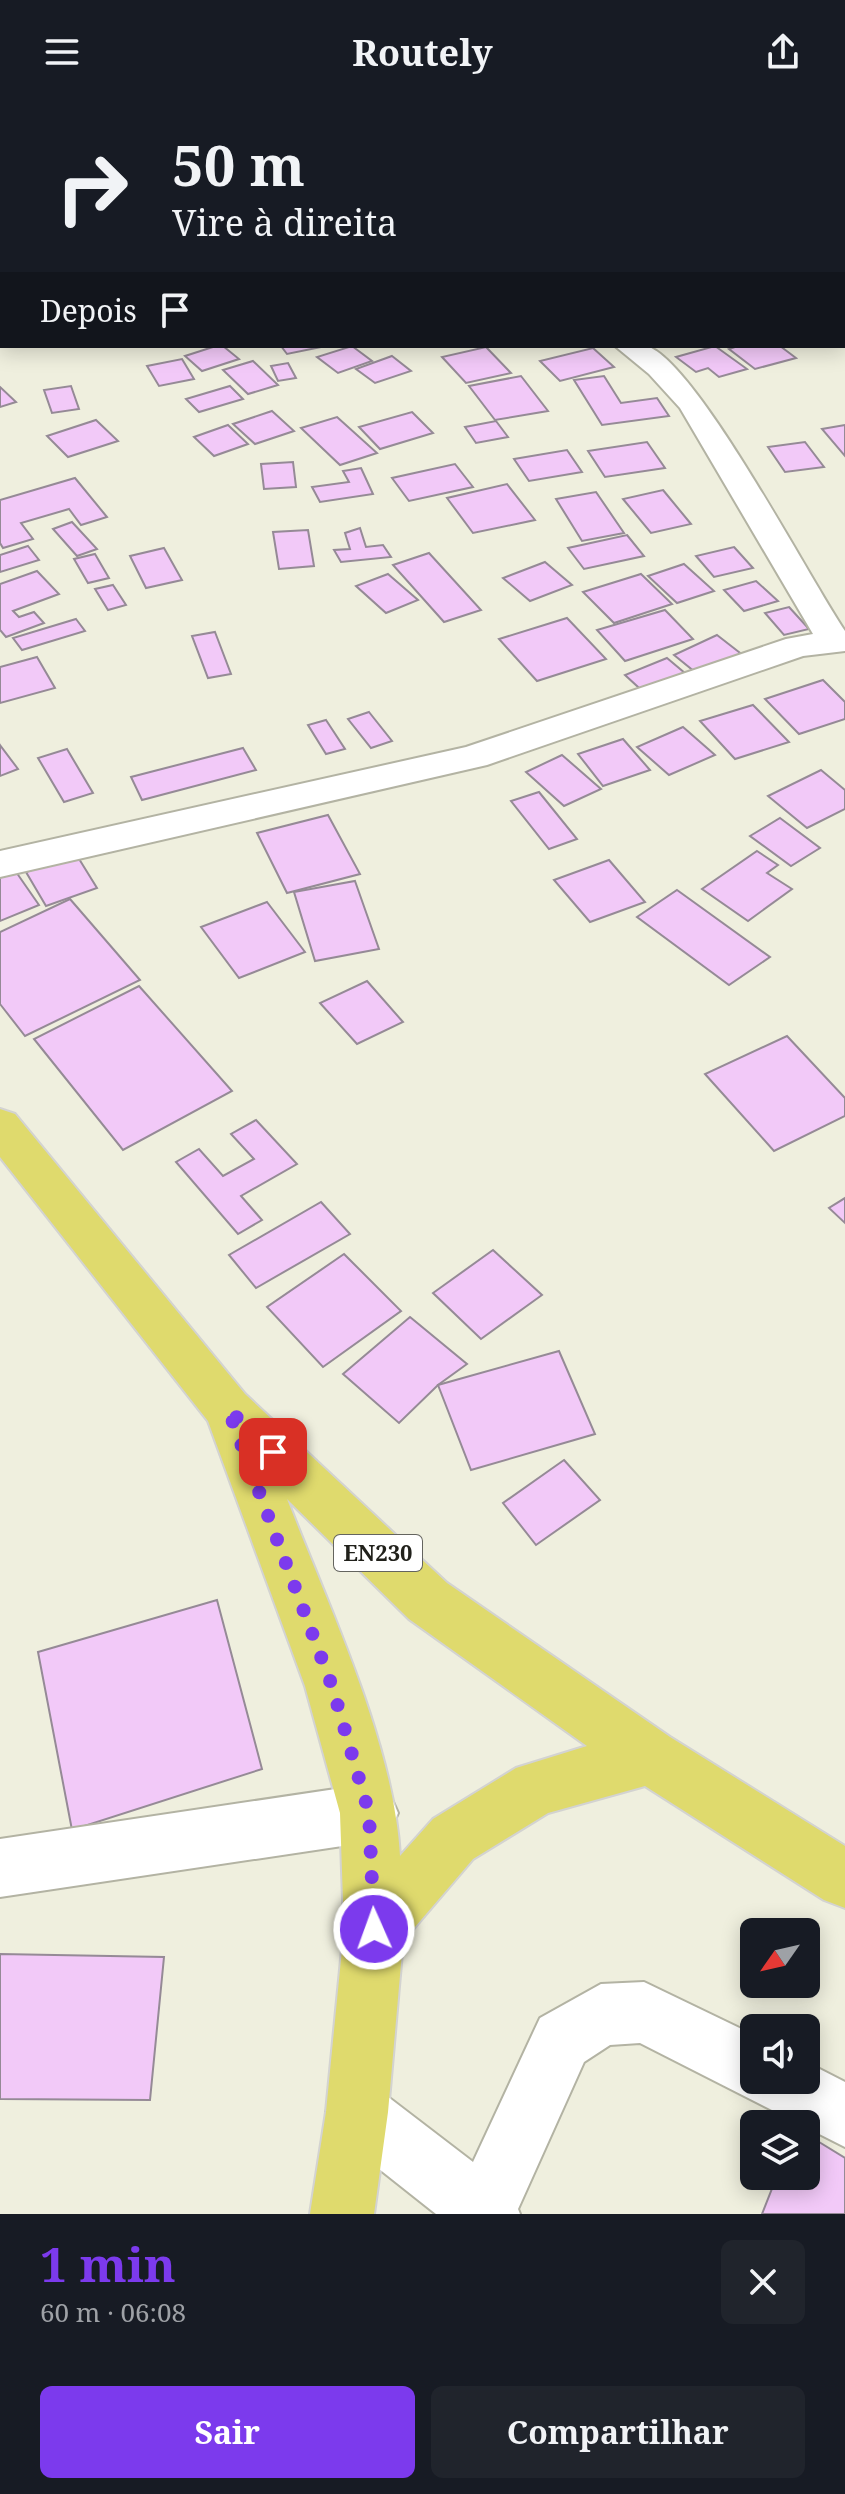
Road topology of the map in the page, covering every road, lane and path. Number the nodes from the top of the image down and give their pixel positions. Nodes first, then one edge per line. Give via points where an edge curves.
1 (632, 348) edge
2 (840, 641) edge
3 (0, 864) edge
4 (0, 1126) edge
5 (228, 1409) junction
6 (650, 1757) junction
7 (369, 1813) junction
8 (0, 1868) edge
9 (845, 1879) edge
10 (374, 1929) junction
11 (740, 2061) edge
12 (804, 2094) edge
13 (357, 2112) junction
14 (845, 2115) edge
15 (484, 2213) edge
16 (342, 2214) edge

1 - 2 street via 692,404
2 - 3 street via 798,646 474,757
4 - 5 main road, EN230
5 - 6 main road, EN230 via 428,1601
5 - 7 main road via 332,1686
6 - 9 main road, EN230
6 - 10 main road via 536,1788 453,1839
7 - 8 street
7 - 10 main road
10 - 13 main road
11 - 15 street via 644,2012 601,2015 562,2040
12 - 14 street
13 - 15 street
13 - 16 main road

